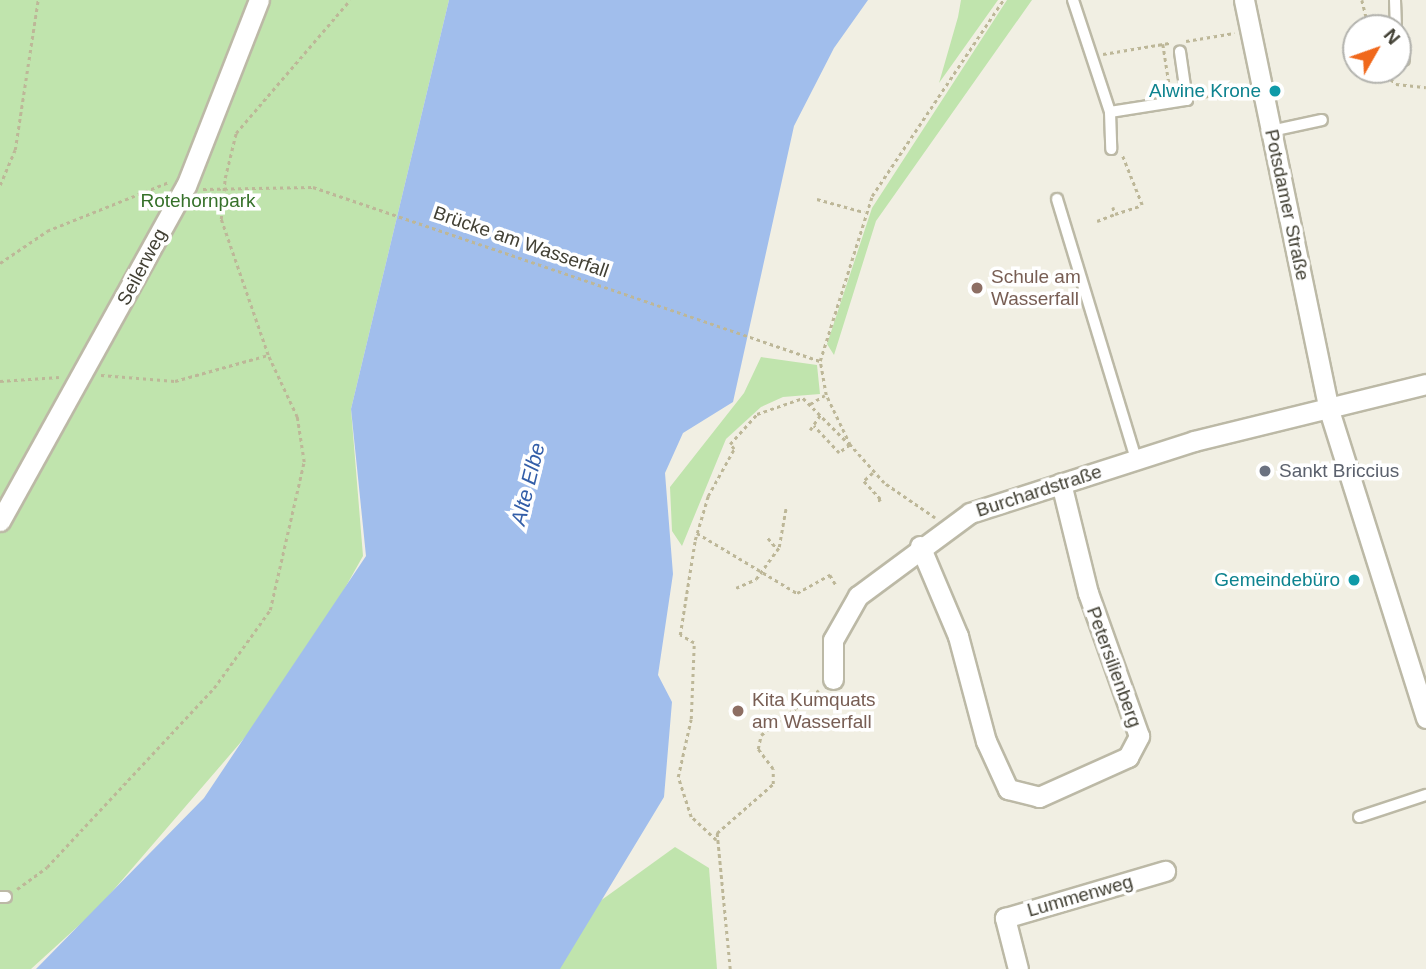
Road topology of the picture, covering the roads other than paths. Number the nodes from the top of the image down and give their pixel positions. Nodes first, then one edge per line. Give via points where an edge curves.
1 (258, 0) edge
2 (1073, 0) edge
3 (1244, 0) edge
4 (1180, 52) dead end
5 (1110, 112) junction
6 (1322, 120) dead end
7 (1272, 131) junction
8 (1111, 149) road end
9 (1057, 199) dead end
10 (1426, 384) edge
11 (1329, 411) junction
12 (1136, 459) junction
13 (1061, 483) junction
14 (0, 521) edge
15 (920, 546) junction
16 (833, 679) road end
17 (1426, 718) edge
18 (1426, 795) edge
19 (1359, 817) dead end
20 (1165, 871) dead end
21 (1018, 969) edge

1 - 14 street, Seilerweg via 186,186
2 - 5 lane
3 - 7 street, Potsdamer Straße
4 - 5 lane via 1187,100
5 - 8 lane
6 - 7 lane
7 - 11 street, Potsdamer Straße
9 - 12 lane
10 - 11 street, Burchardstraße
11 - 12 street, Burchardstraße
11 - 17 street, Potsdamer Straße
12 - 13 street, Burchardstraße
13 - 15 street, Burchardstraße via 970,513
13 - 15 street, Petersilienberg via 1088,593 1139,736 1128,757 1095,772 1039,797 1008,789 986,741 958,636
15 - 16 street, Burchardstraße via 848,608 833,640
18 - 19 lane
20 - 21 street, Lummenweg via 1005,918

